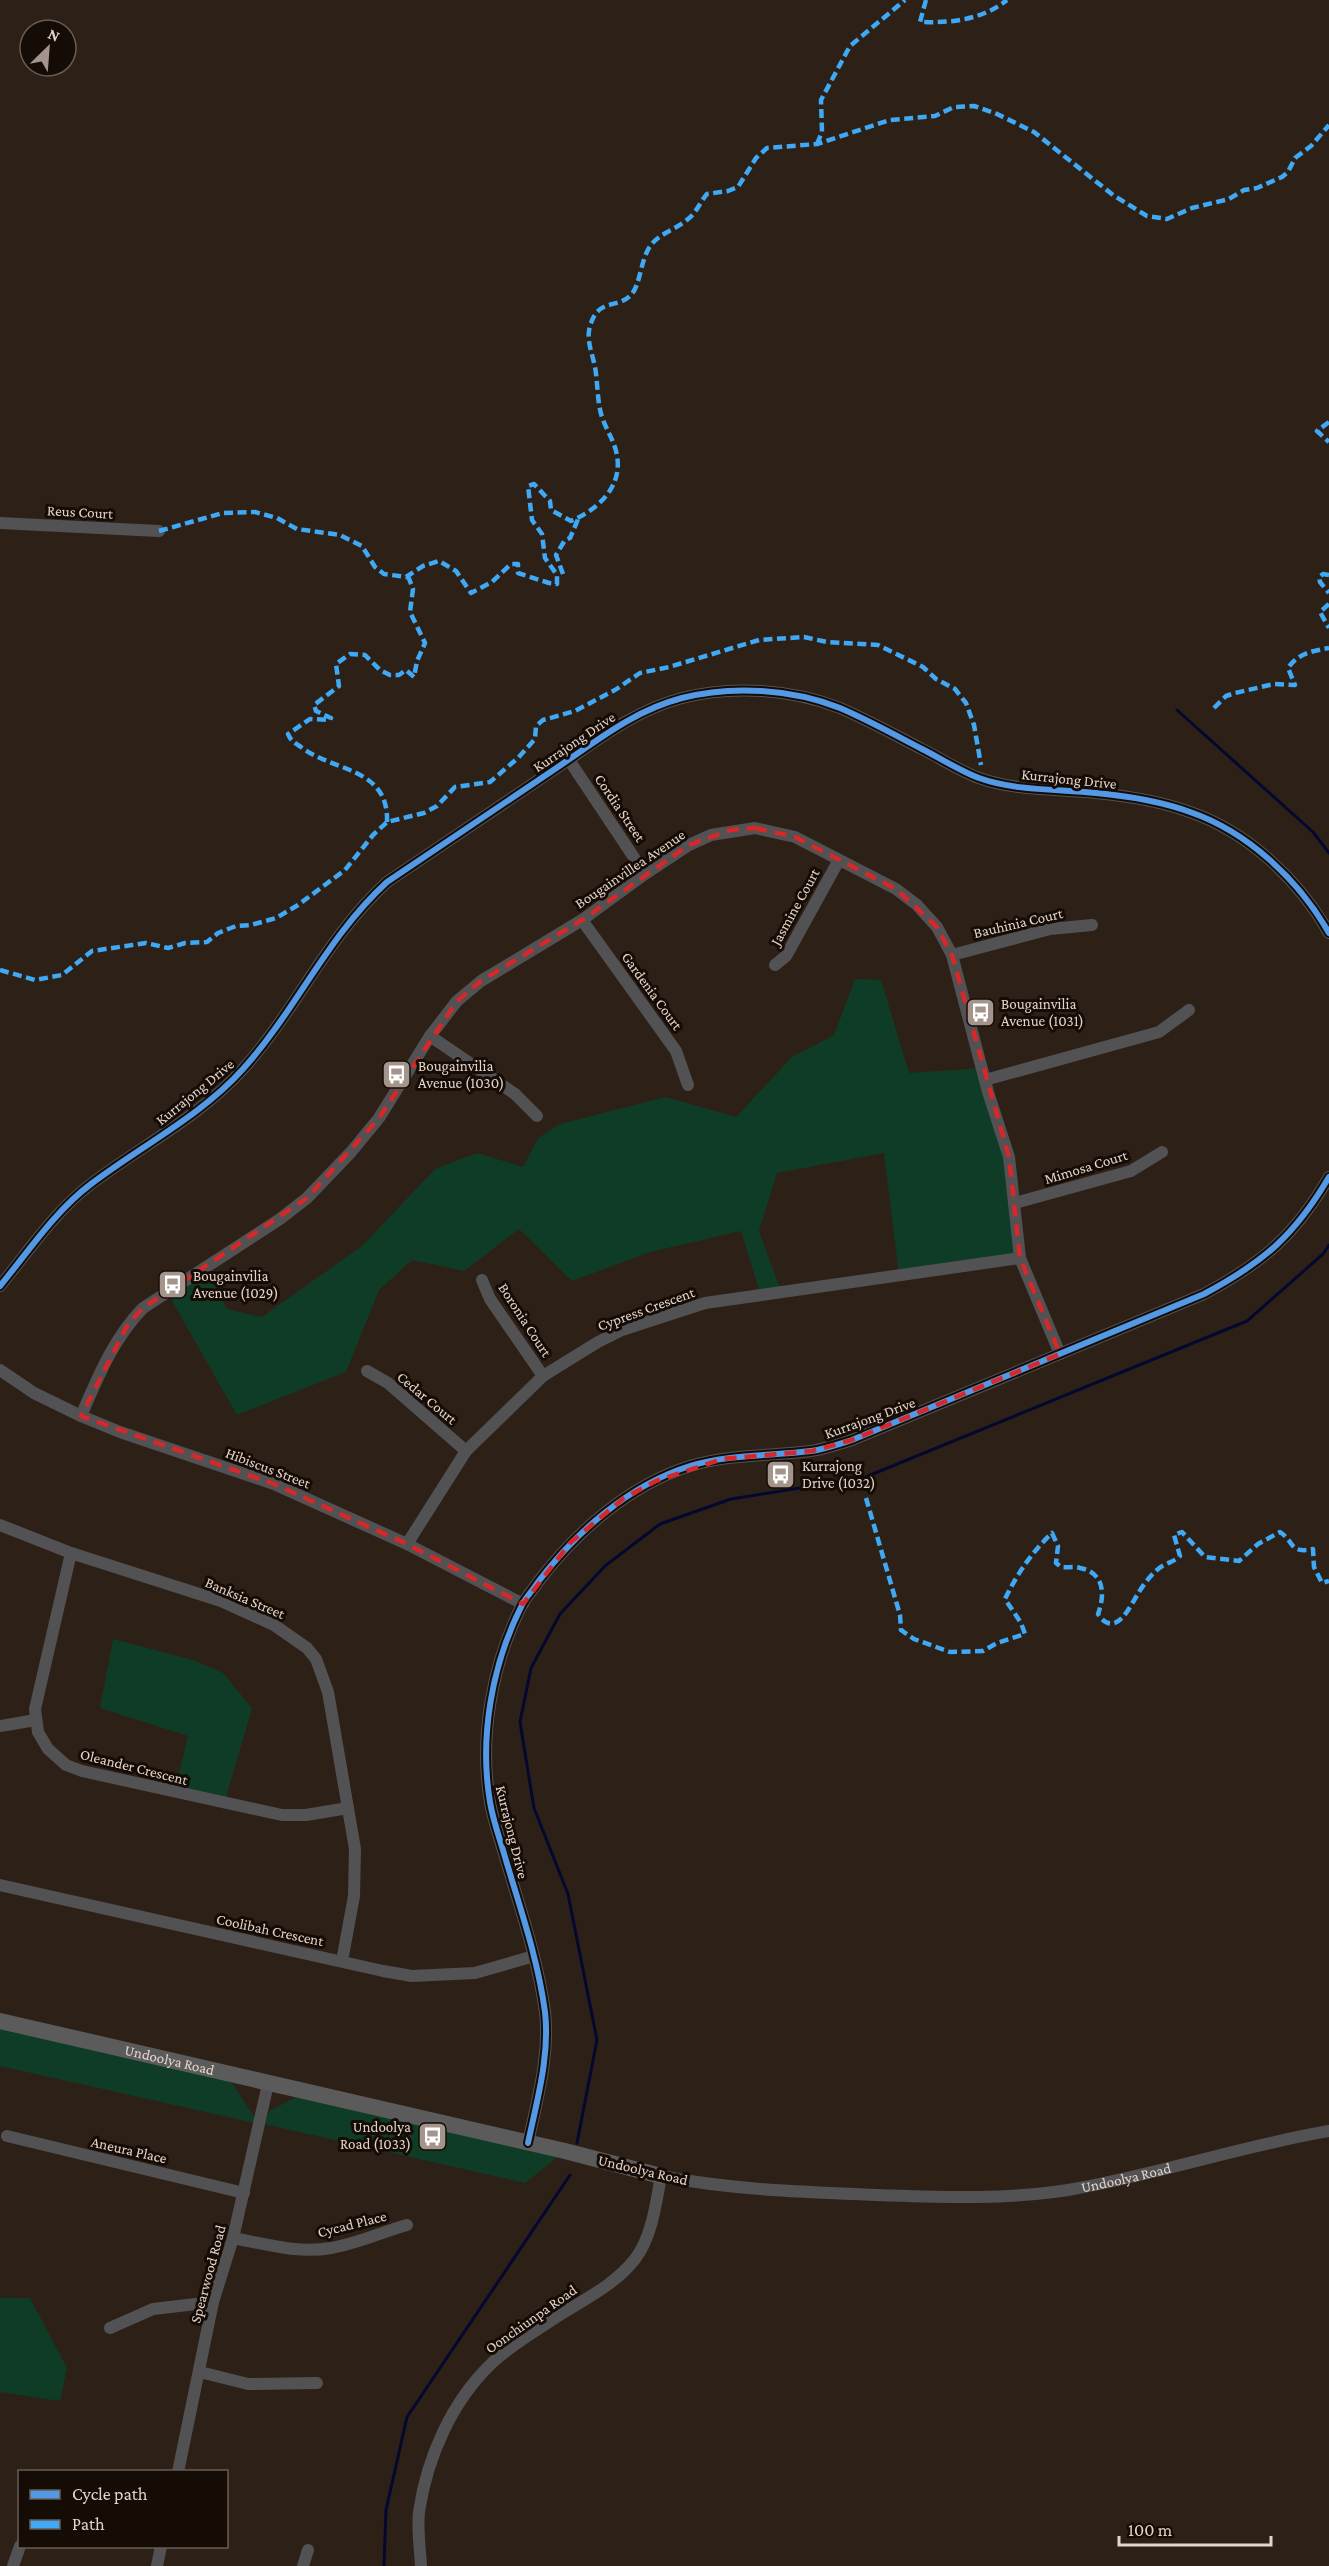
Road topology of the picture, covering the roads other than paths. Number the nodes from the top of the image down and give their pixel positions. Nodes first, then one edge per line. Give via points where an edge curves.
1 (0, 523) edge
2 (159, 531) dead end
3 (569, 760) junction
4 (839, 860) junction
5 (645, 874) junction
6 (582, 920) junction
7 (1092, 925) dead end
8 (1329, 933) edge
9 (952, 955) junction
10 (774, 965) dead end
11 (1189, 1010) dead end
12 (430, 1036) junction
13 (985, 1080) junction
14 (688, 1085) dead end
15 (537, 1116) dead end
16 (1162, 1152) dead end
17 (1329, 1177) edge
18 (1015, 1203) junction
19 (1020, 1258) junction
20 (483, 1280) dead end
21 (0, 1286) edge
22 (1060, 1354) junction
23 (0, 1370) edge
24 (367, 1371) dead end
25 (543, 1376) junction
26 (81, 1416) junction
27 (466, 1451) junction
28 (0, 1526) edge
29 (407, 1544) junction
30 (71, 1553) junction
31 (523, 1604) junction
32 (36, 1720) junction
33 (0, 1726) edge
34 (348, 1808) junction
35 (0, 1885) edge
36 (534, 1956) junction
37 (342, 1961) junction
38 (0, 2021) edge
39 (268, 2084) junction
40 (1329, 2131) edge
41 (7, 2136) dead end
42 (528, 2143) junction
43 (660, 2176) junction
44 (244, 2193) junction
45 (407, 2225) dead end
46 (233, 2238) junction
47 (213, 2302) junction
48 (110, 2328) dead end
49 (200, 2372) junction
50 (317, 2384) dead end
51 (178, 2470) edge
52 (20, 2548) edge
53 (161, 2548) edge
54 (308, 2550) dead end
55 (13, 2566) edge
56 (157, 2566) edge
57 (303, 2566) edge
58 (421, 2566) edge

1 - 2 street, Reus Court
3 - 5 street, Cordia Street
3 - 8 street, Kurrajong Drive via 609,730 682,698 745,691 801,697 839,708 980,778 1014,786 1150,800 1191,812 1227,829 1276,866 1301,892
3 - 21 street, Kurrajong Drive via 387,882 362,905 242,1070 196,1110 86,1188
4 - 5 street, Bougainvillea Avenue via 795,837 755,828 711,835
4 - 9 street, Bougainvillea Avenue via 896,889 917,905 937,927
4 - 10 street, Jasmine Court via 786,956
5 - 6 street, Bougainvillea Avenue
6 - 12 street, Bougainvillea Avenue via 481,981 457,1001
6 - 14 street, Gardenia Court via 676,1051
7 - 9 street, Bauhinia Court via 1050,929
9 - 13 street, Bougainvillea Avenue
11 - 13 street via 1159,1032
12 - 15 street via 515,1094
12 - 26 street, Bougainvillea Avenue via 379,1118 307,1198 143,1308 128,1324 109,1353
13 - 18 street, Bougainvillea Avenue via 1009,1157
16 - 18 street, Mimosa Court via 1131,1171
17 - 22 street, Kurrajong Drive via 1299,1223 1263,1258 1236,1277
18 - 19 street, Bougainvillea Avenue
19 - 22 street, Bougainvillea Avenue
19 - 25 street, Cypress Crescent via 705,1303 622,1330
20 - 25 street, Boronia Court via 490,1299
22 - 31 street, Kurrajong Drive via 852,1440 812,1451 723,1459 689,1467 656,1481 624,1498 570,1543
23 - 26 street, Hibiscus Street via 34,1393
24 - 27 street, Cedar Court via 388,1383
25 - 27 street, Cypress Crescent
26 - 29 street, Hibiscus Street via 274,1484
27 - 29 street, Cypress Crescent
28 - 30 street, Banksia Street
29 - 31 street, Hibiscus Street
30 - 32 street, Oleander Crescent via 35,1709
30 - 34 street, Banksia Street via 221,1602 274,1624 307,1648 316,1659 328,1692
31 - 36 street, Kurrajong Drive via 498,1669 489,1714 486,1773 490,1805
32 - 33 street
32 - 34 street, Oleander Crescent via 48,1749 66,1765 82,1771 282,1815
34 - 37 street, Banksia Street via 355,1849 354,1896
35 - 37 street, Coolibah Crescent
36 - 37 street, Coolibah Crescent via 475,1973 442,1976 412,1976
36 - 42 street, Kurrajong Drive via 546,2036 542,2079
38 - 39 main road, Undoolya Road
39 - 42 main road, Undoolya Road
39 - 44 street, Spearwood Road
40 - 43 street, Undoolya Road via 1116,2181 1002,2197 815,2193
41 - 44 street, Aneura Place
42 - 43 main road, Undoolya Road
43 - 58 street, Oonchiunpa Road via 645,2242 637,2257 601,2289 493,2362 459,2403 431,2461 425,2484 419,2513
44 - 46 street, Spearwood Road
45 - 46 street, Cycad Place via 331,2248 279,2247
46 - 47 street, Spearwood Road
47 - 48 street via 153,2309
47 - 49 street, Spearwood Road
49 - 50 street via 248,2384
49 - 51 street, Spearwood Road
52 - 55 street
53 - 56 street
54 - 57 street

